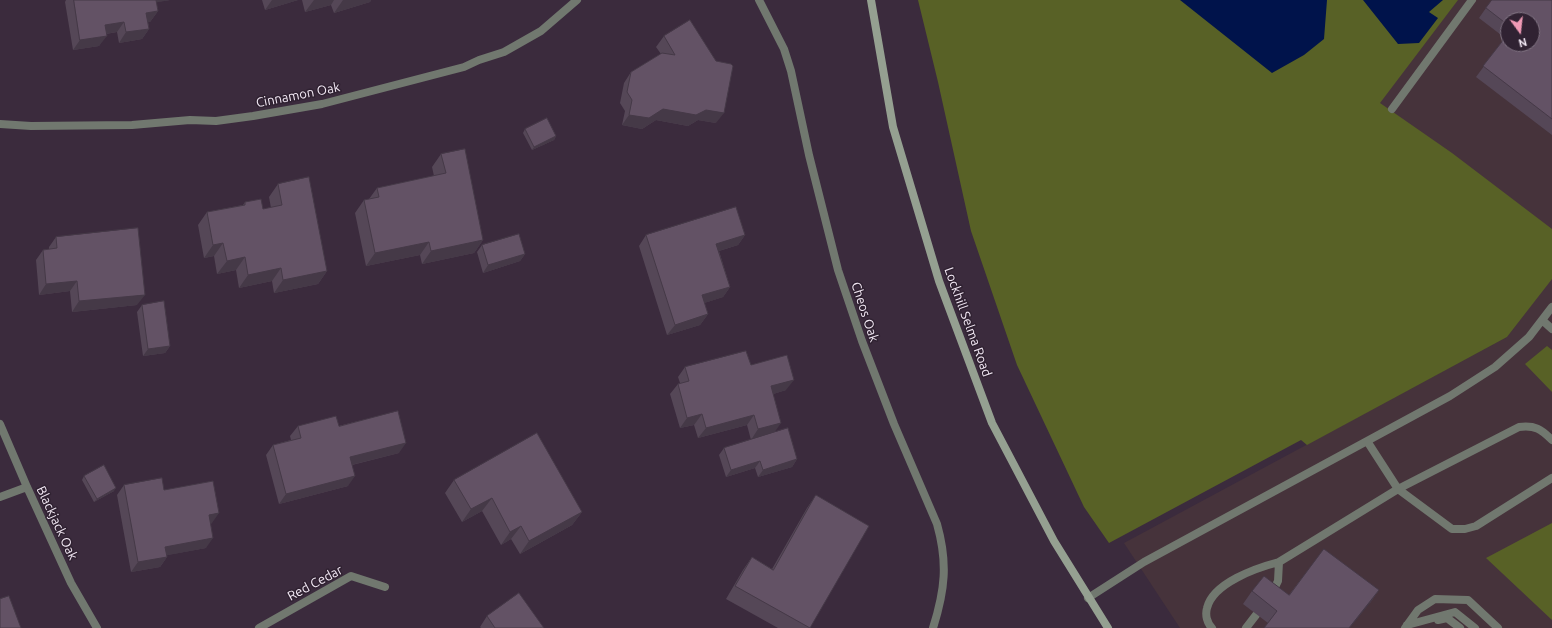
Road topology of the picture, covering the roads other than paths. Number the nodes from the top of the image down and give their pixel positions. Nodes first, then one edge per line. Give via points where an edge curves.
1 (577, 0) edge
2 (759, 0) edge
3 (871, 0) edge
4 (1472, 0) edge
5 (1392, 110) dead end
6 (0, 124) edge
7 (1552, 307) edge
8 (1542, 320) junction
9 (1552, 328) edge
10 (0, 424) edge
11 (1552, 440) edge
12 (1367, 441) junction
13 (1552, 478) edge
14 (27, 487) junction
15 (1398, 489) junction
16 (0, 498) edge
17 (1279, 562) junction
18 (385, 587) dead end
19 (1088, 598) junction
20 (1268, 599) edge
21 (1256, 614) edge
22 (1406, 626) edge
23 (97, 628) edge
24 (259, 628) edge
25 (933, 628) edge
26 (1108, 628) edge
27 (1212, 628) edge
28 (1246, 628) edge
29 (1460, 628) edge
30 (1475, 628) edge
31 (1498, 628) edge

1 - 6 street, Cinnamon Oak via 541,31 504,52 464,67 322,104 216,120 132,125
2 - 25 street, Cheos Oak via 784,49 791,71 838,270 862,341 937,524 942,542 945,574 942,603
3 - 19 main road, Lockhill Selma Road via 893,127 939,281 992,423 1054,541
4 - 5 street
7 - 8 street
8 - 9 street
8 - 12 street via 1529,336 1495,367 1450,396
10 - 14 street, Blackjack Oak
11 - 15 street via 1544,432 1531,426 1519,427
12 - 15 street
12 - 19 street via 1144,562
13 - 15 street via 1476,526 1465,529 1452,528
14 - 16 street
14 - 23 street, Blackjack Oak via 71,583
15 - 17 street
17 - 20 street via 1278,582
17 - 27 street via 1258,568 1223,586 1209,600 1206,613
18 - 24 street, Red Cedar via 351,576
19 - 26 main road, Lockhill Selma Road
21 - 28 street
22 - 29 street via 1447,618
22 - 30 street via 1455,612
22 - 31 street via 1418,610 1435,599 1468,600

